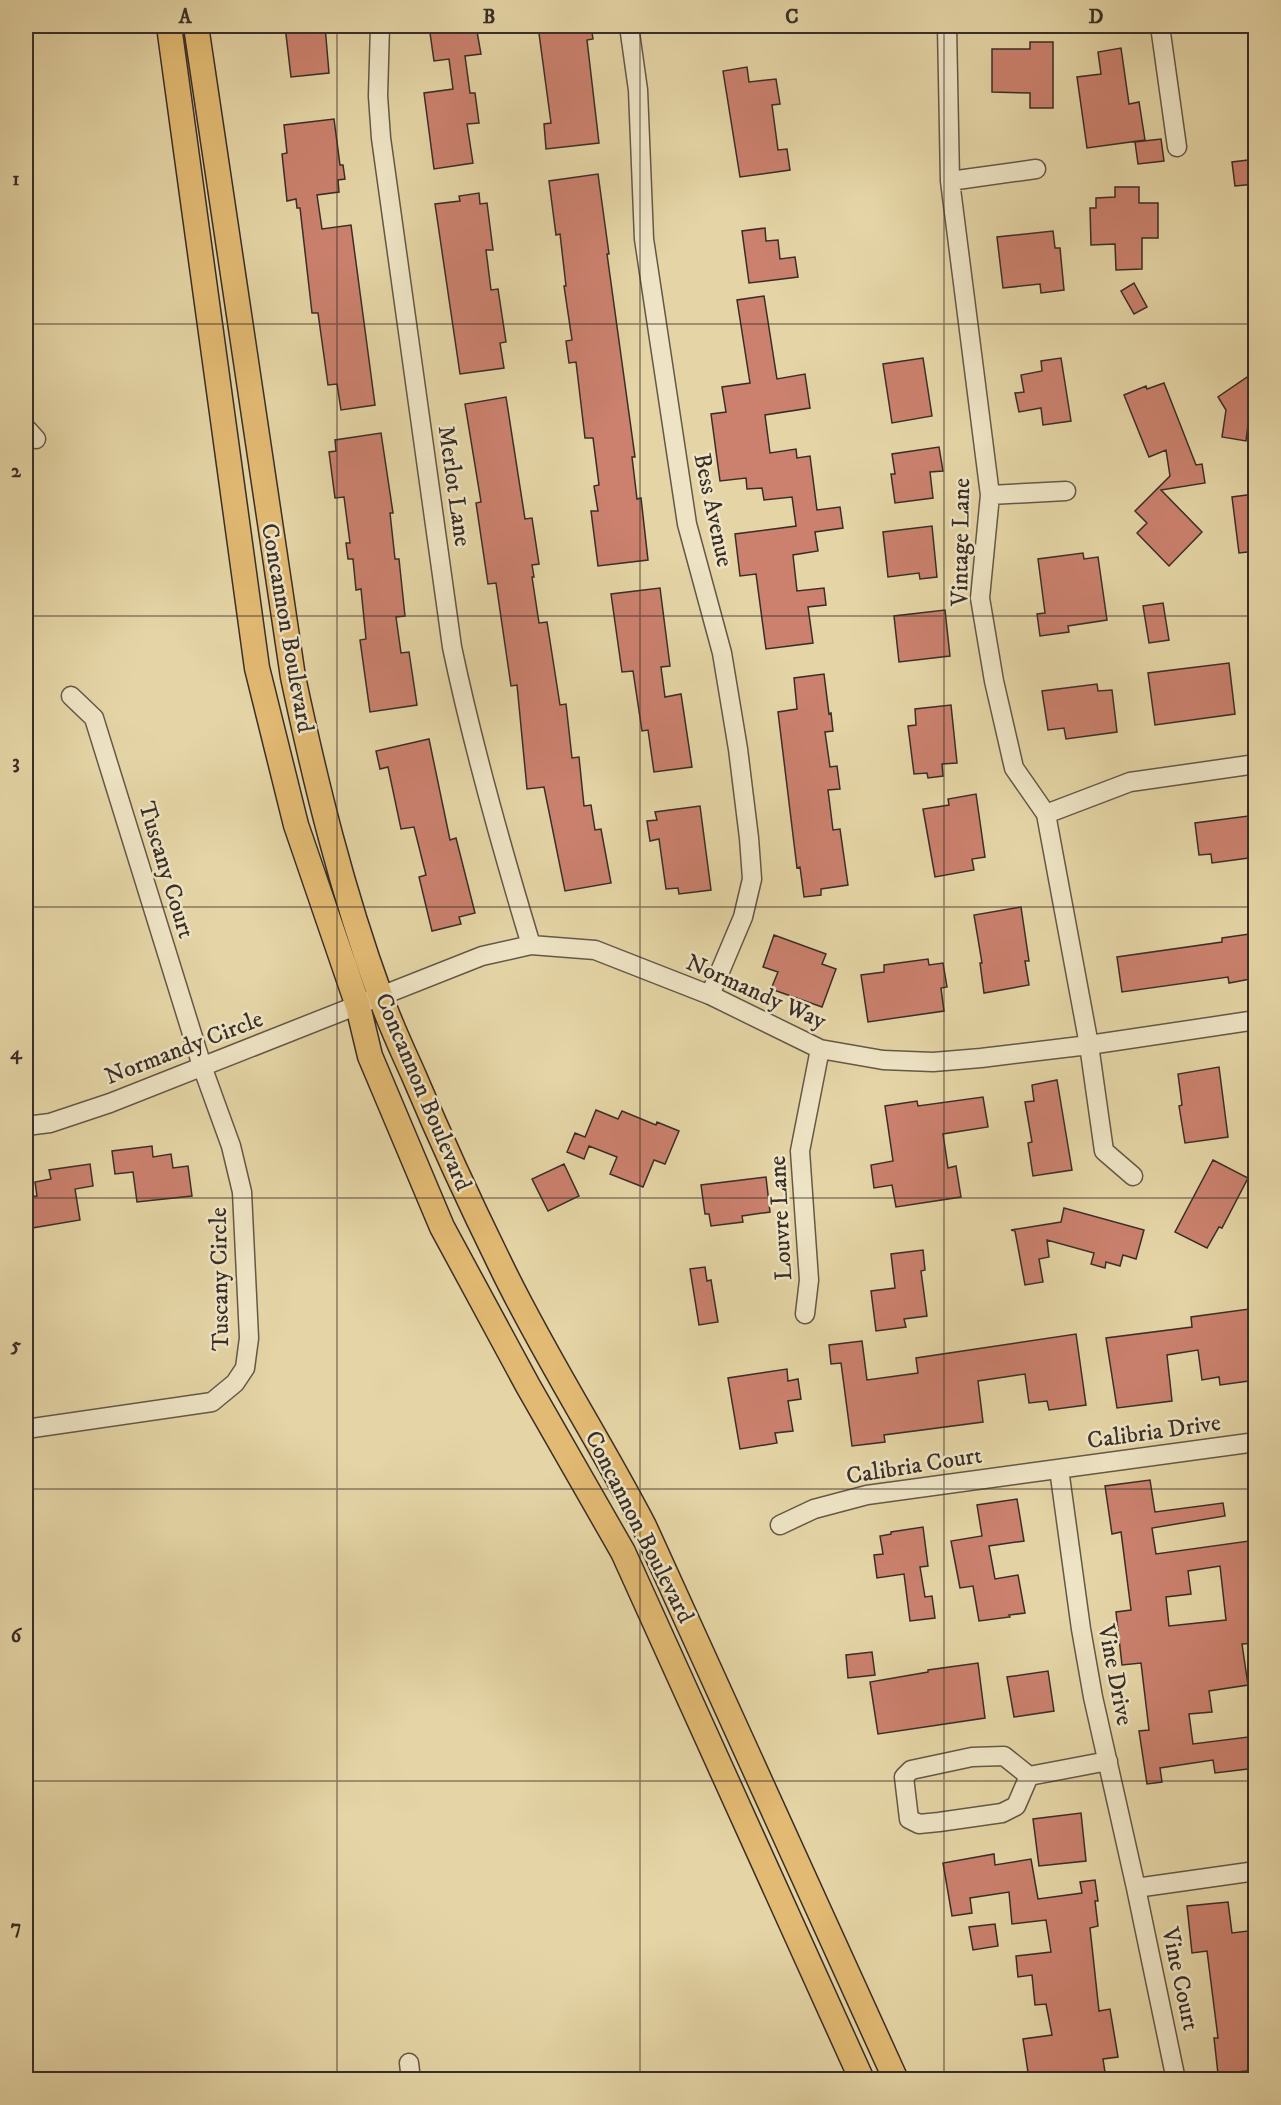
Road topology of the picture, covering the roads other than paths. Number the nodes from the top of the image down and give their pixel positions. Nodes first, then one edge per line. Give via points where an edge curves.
1 (170, 26) edge
2 (196, 26) edge
3 (380, 26) edge
4 (629, 26) edge
5 (947, 26) edge
6 (1160, 26) edge
7 (1177, 147) dead end
8 (1036, 169) dead end
9 (950, 181) junction
10 (1066, 491) dead end
11 (990, 495) junction
12 (71, 696) dead end
13 (1256, 764) edge
14 (1046, 814) junction
15 (531, 945) junction
16 (710, 994) junction
17 (380, 997) junction
18 (358, 1006) junction
19 (1256, 1020) edge
20 (1089, 1045) junction
21 (820, 1049) junction
22 (202, 1066) junction
23 (26, 1126) edge
24 (1133, 1176) dead end
25 (805, 1314) dead end
26 (26, 1429) edge
27 (1256, 1442) edge
28 (1059, 1469) junction
29 (780, 1525) dead end
30 (1108, 1761) junction
31 (1029, 1776) junction
32 (1256, 1871) edge
33 (1136, 1888) junction
34 (862, 2079) edge
35 (896, 2079) edge
36 (1176, 2079) edge

1 - 18 main road, Concannon Boulevard via 257,668 296,825
2 - 17 main road, Concannon Boulevard via 292,677 346,894
3 - 15 street, Merlot Lane via 381,138 452,647 471,735
4 - 16 street, Bess Avenue via 638,90 644,239 687,524 722,653 749,838 752,879 743,916
5 - 9 street, Vintage Lane
6 - 7 street
8 - 9 street
9 - 11 street, Vintage Lane
10 - 11 street
11 - 14 street, Vintage Lane via 980,598 994,681 1014,768
12 - 22 street, Tuscany Court via 94,718
13 - 14 street via 1130,782
14 - 20 street, Vintage Lane
15 - 16 street, Normandy Way via 595,950
15 - 17 street, Normandy Way via 482,956
16 - 21 street, Normandy Way
17 - 18 street, Normandy Way
17 - 35 main road, Concannon Boulevard via 501,1267 644,1526
18 - 22 street, Normandy Circle
18 - 34 main road, Concannon Boulevard via 370,1056 442,1227 623,1552
19 - 20 street, Normandy Way
20 - 21 street, Normandy Way via 933,1062 883,1060
20 - 24 street, Vintage Lane via 1104,1151
21 - 25 street, Louvre Lane via 800,1151 809,1281
22 - 23 street, Normandy Circle via 110,1103 50,1123
22 - 26 street, Tuscany Circle via 231,1146 242,1192 249,1338 245,1368 235,1383 212,1402
27 - 28 street, Calibria Drive
28 - 29 street, Calibria Court via 851,1498 797,1515
28 - 30 street, Vine Drive via 1081,1629
30 - 31 street
30 - 33 street, Vine Drive
31 - 31 street via 1004,1756 972,1757 911,1770 904,1777 909,1819 919,1824 1002,1813 1016,1806
32 - 33 street
33 - 36 street, Vine Court

